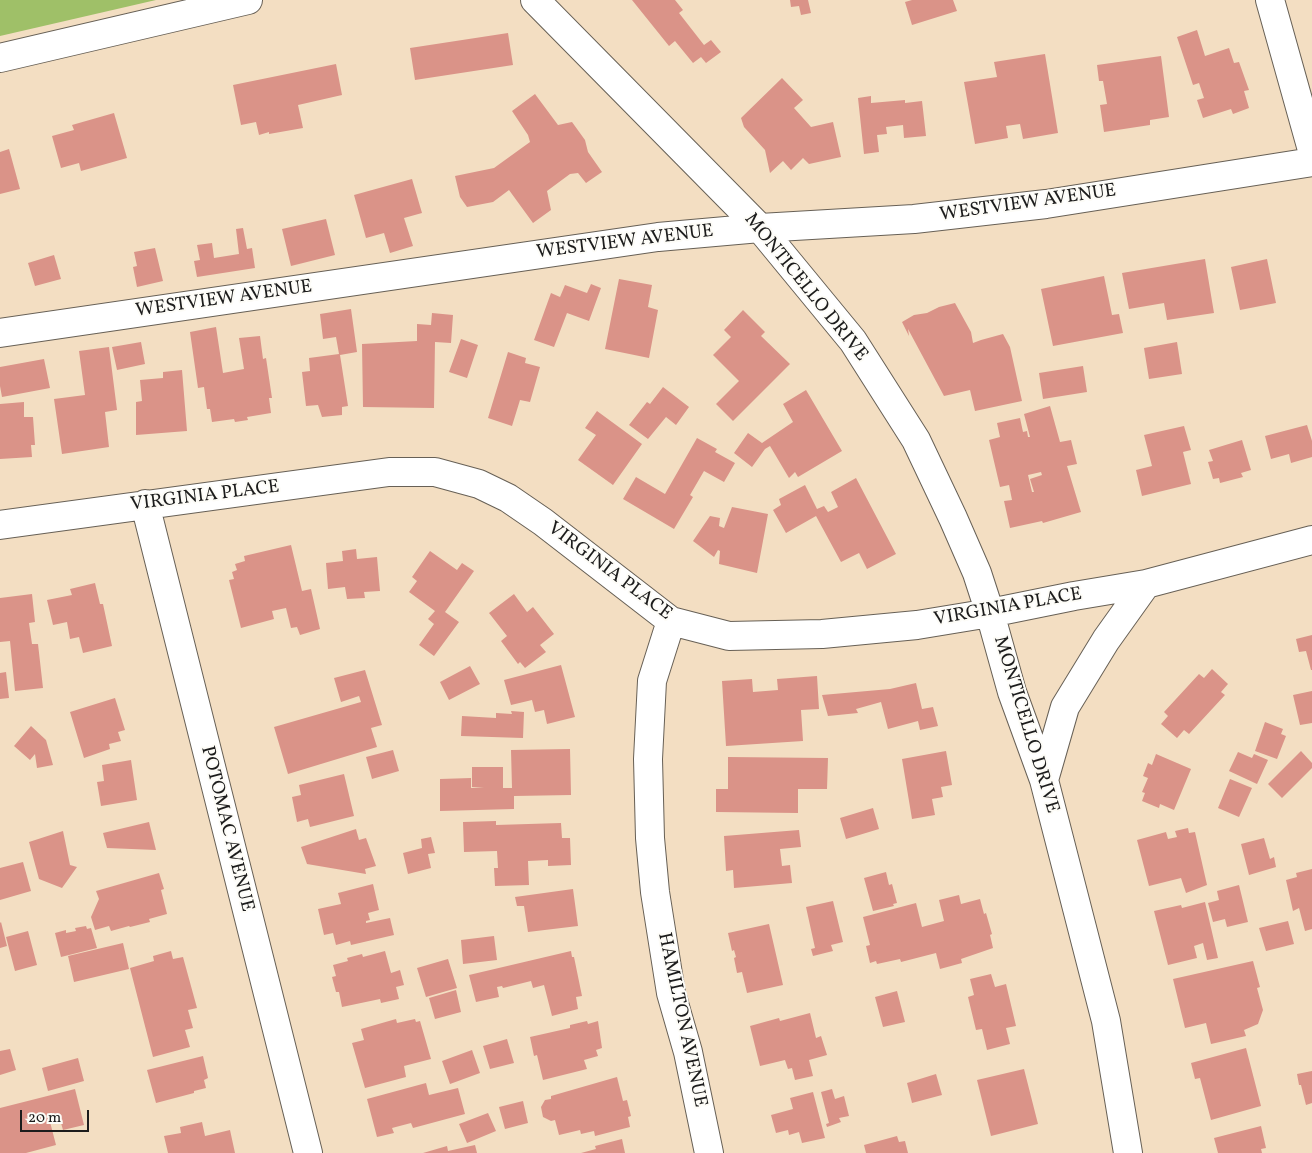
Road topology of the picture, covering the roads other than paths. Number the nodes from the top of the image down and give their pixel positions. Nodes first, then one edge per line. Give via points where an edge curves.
1 (248, 0) edge
2 (535, 0) edge
3 (1270, 0) edge
4 (0, 58) edge
5 (1312, 150) edge
6 (1312, 162) edge
7 (760, 228) junction
8 (0, 333) edge
9 (144, 504) junction
10 (0, 525) edge
11 (1312, 540) edge
12 (1146, 584) junction
13 (990, 613) junction
14 (670, 621) junction
15 (1044, 780) junction
16 (308, 1153) edge
17 (709, 1153) edge
18 (1128, 1153) edge

1 - 4 street
2 - 7 street, MONTICELLO DRIVE
3 - 5 street
6 - 7 street, WESTVIEW AVENUE via 1046,204 914,219
7 - 8 street, WESTVIEW AVENUE via 658,236
7 - 13 street, MONTICELLO DRIVE via 853,340 916,440 977,573
9 - 10 street, VIRGINIA PLACE
9 - 14 street, VIRGINIA PLACE via 389,472 435,472 479,484 508,498
9 - 16 street, POTOMAC AVENUE
11 - 12 street, VIRGINIA PLACE
12 - 13 street, VIRGINIA PLACE
12 - 15 street via 1065,706
13 - 14 street, VIRGINIA PLACE via 917,625 822,634 729,636
13 - 15 street, MONTICELLO DRIVE via 1012,692
14 - 17 street, HAMILTON AVENUE via 652,681 648,759 650,838 671,993 688,1052
15 - 18 street, MONTICELLO DRIVE via 1106,1022

